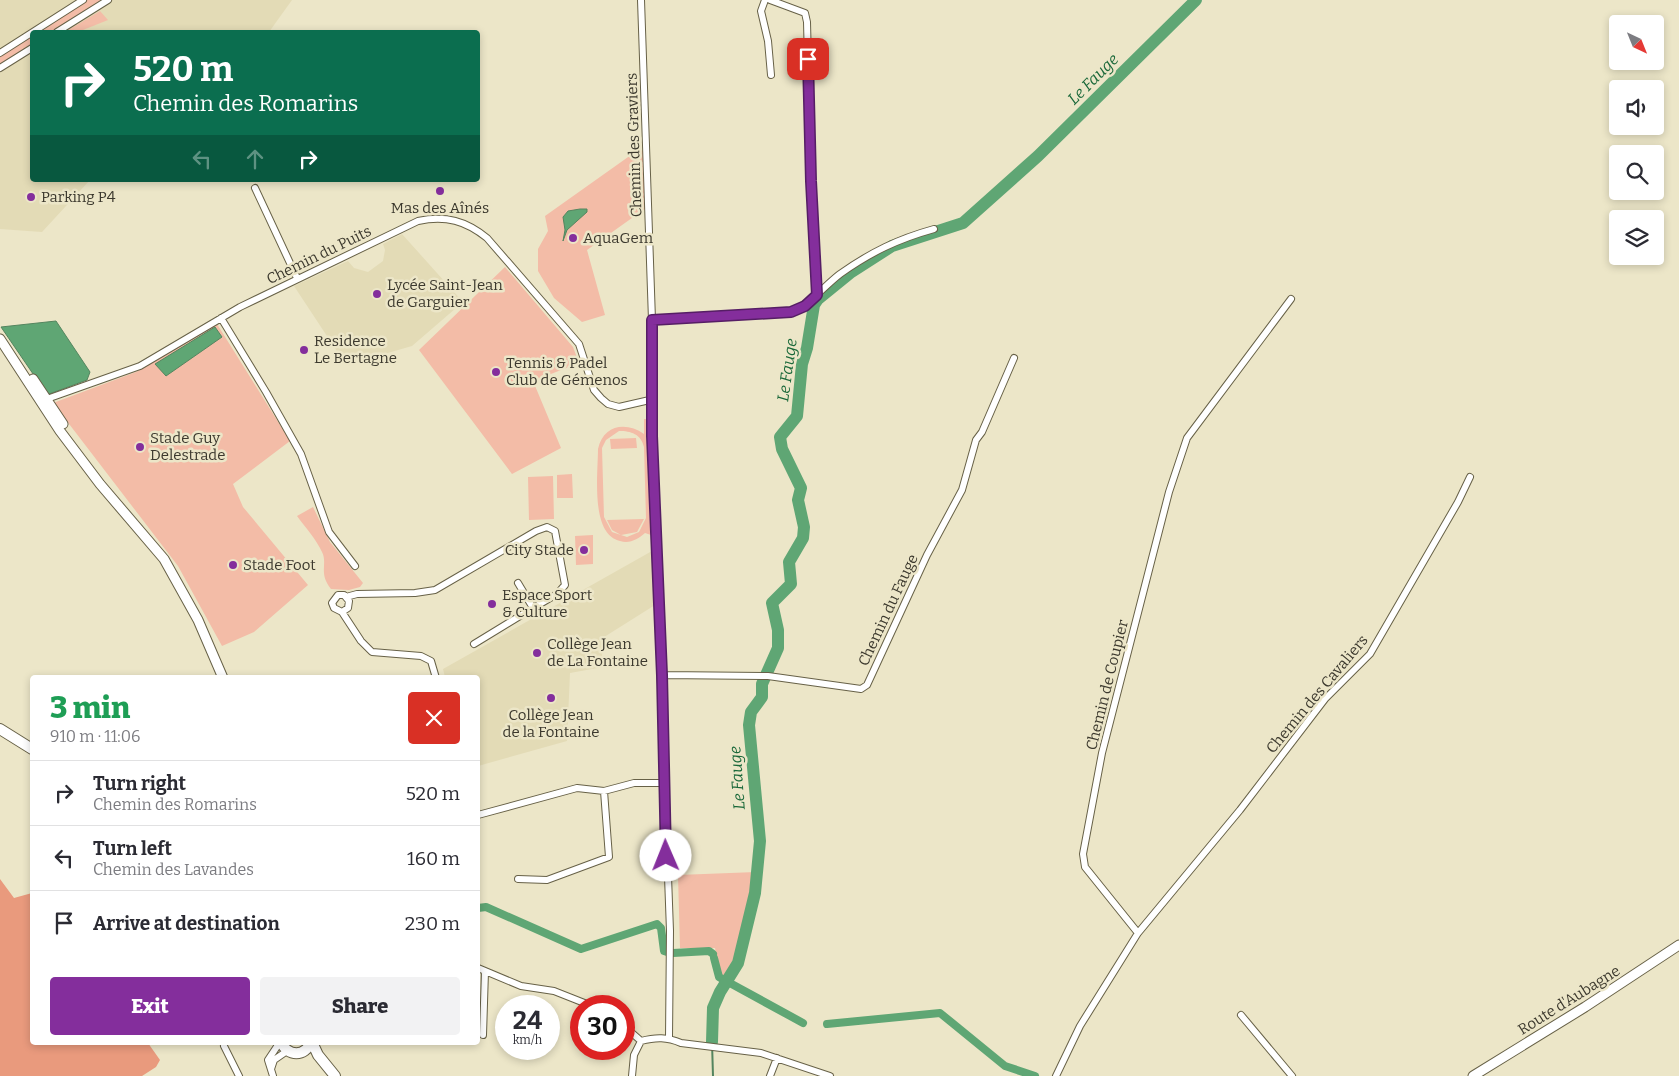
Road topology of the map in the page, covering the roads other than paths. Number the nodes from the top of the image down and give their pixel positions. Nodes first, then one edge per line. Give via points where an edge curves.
1 (83, 0) edge
2 (108, 0) edge
3 (641, 0) edge
4 (765, 0) edge
5 (770, 0) edge
6 (36, 30) edge
7 (60, 30) edge
8 (30, 34) edge
9 (30, 49) edge
10 (0, 53) edge
11 (0, 68) edge
12 (771, 75) dead end
13 (255, 188) dead end
14 (934, 229) dead end
15 (297, 278) junction
16 (817, 295) junction
17 (1291, 299) dead end
18 (221, 318) junction
19 (652, 320) junction
20 (0, 338) edge
21 (1014, 358) dead end
22 (654, 399) junction
23 (44, 400) junction
24 (1470, 476) dead end
25 (355, 566) dead end
26 (518, 583) dead end
27 (346, 597) junction
28 (533, 608) junction
29 (342, 612) junction
30 (474, 644) dead end
31 (222, 675) edge
32 (435, 675) edge
33 (662, 675) junction
34 (0, 729) edge
35 (30, 748) edge
36 (664, 783) junction
37 (604, 791) junction
38 (480, 814) edge
39 (518, 880) dead end
40 (1138, 933) junction
41 (1679, 945) edge
42 (480, 969) edge
43 (485, 971) junction
44 (570, 997) edge
45 (1241, 1015) dead end
46 (484, 1036) dead end
47 (635, 1036) edge
48 (669, 1038) junction
49 (641, 1041) junction
50 (282, 1045) edge
51 (310, 1045) edge
52 (314, 1045) edge
53 (224, 1046) dead end
54 (301, 1053) junction
55 (778, 1058) junction
56 (327, 1067) junction
57 (272, 1073) edge
58 (239, 1076) edge
59 (335, 1076) edge
60 (632, 1076) edge
61 (770, 1076) edge
62 (830, 1076) edge
63 (1056, 1076) edge
64 (1292, 1076) edge
65 (1473, 1076) edge

1 - 6 street
2 - 7 street
3 - 19 street, Chemin des Graviers
4 - 12 street via 761,11
5 - 16 street via 805,13 807,22
8 - 10 street
9 - 11 street
13 - 15 street
14 - 16 street via 890,243 839,275
15 - 18 street, Chemin du Puits
15 - 22 street, Chemin du Puits via 418,221 440,218 460,221 488,238 580,344 594,390 601,398 619,407
16 - 19 street via 805,306 791,312
17 - 40 street, Chemin de Coupier via 1187,438 1169,492 1102,753 1083,854 1085,867
18 - 23 street, Chemin du Puits via 140,366
18 - 25 street via 301,454 333,539
19 - 22 street, Chemin des Graviers
20 - 23 main road
21 - 33 street, Chemin du Fauge via 976,440 962,490 927,555 867,685 861,689 765,676
22 - 33 street, Chemin des Graviers via 652,436
23 - 31 main road via 88,468 164,559 198,620
24 - 40 street, Chemin des Cavaliers via 1370,654 1326,699
26 - 28 street
27 - 28 street via 435,590 547,527 554,532 566,585
27 - 29 street via 349,606
27 - 29 street via 338,595 332,603 336,610
28 - 30 street
29 - 32 street via 372,652 422,656 432,661
33 - 36 street, Chemin des Graviers
34 - 35 main road
36 - 37 street via 634,783
36 - 48 street, Chemin des Graviers via 670,957
37 - 38 street via 577,788
37 - 39 street via 609,857 547,880
40 - 63 street via 1080,1026
41 - 65 main road, Route d'Aubagne
42 - 43 street
43 - 44 street via 521,986 554,991
43 - 46 street
45 - 64 street
47 - 49 street
48 - 49 street
48 - 55 street via 681,1043
49 - 60 street via 634,1055
50 - 54 main road
50 - 57 street
50 - 57 street via 268,1060
51 - 54 main road
52 - 56 main road
53 - 58 street
54 - 56 main road via 315,1057
55 - 61 street
55 - 62 street
56 - 59 main road

